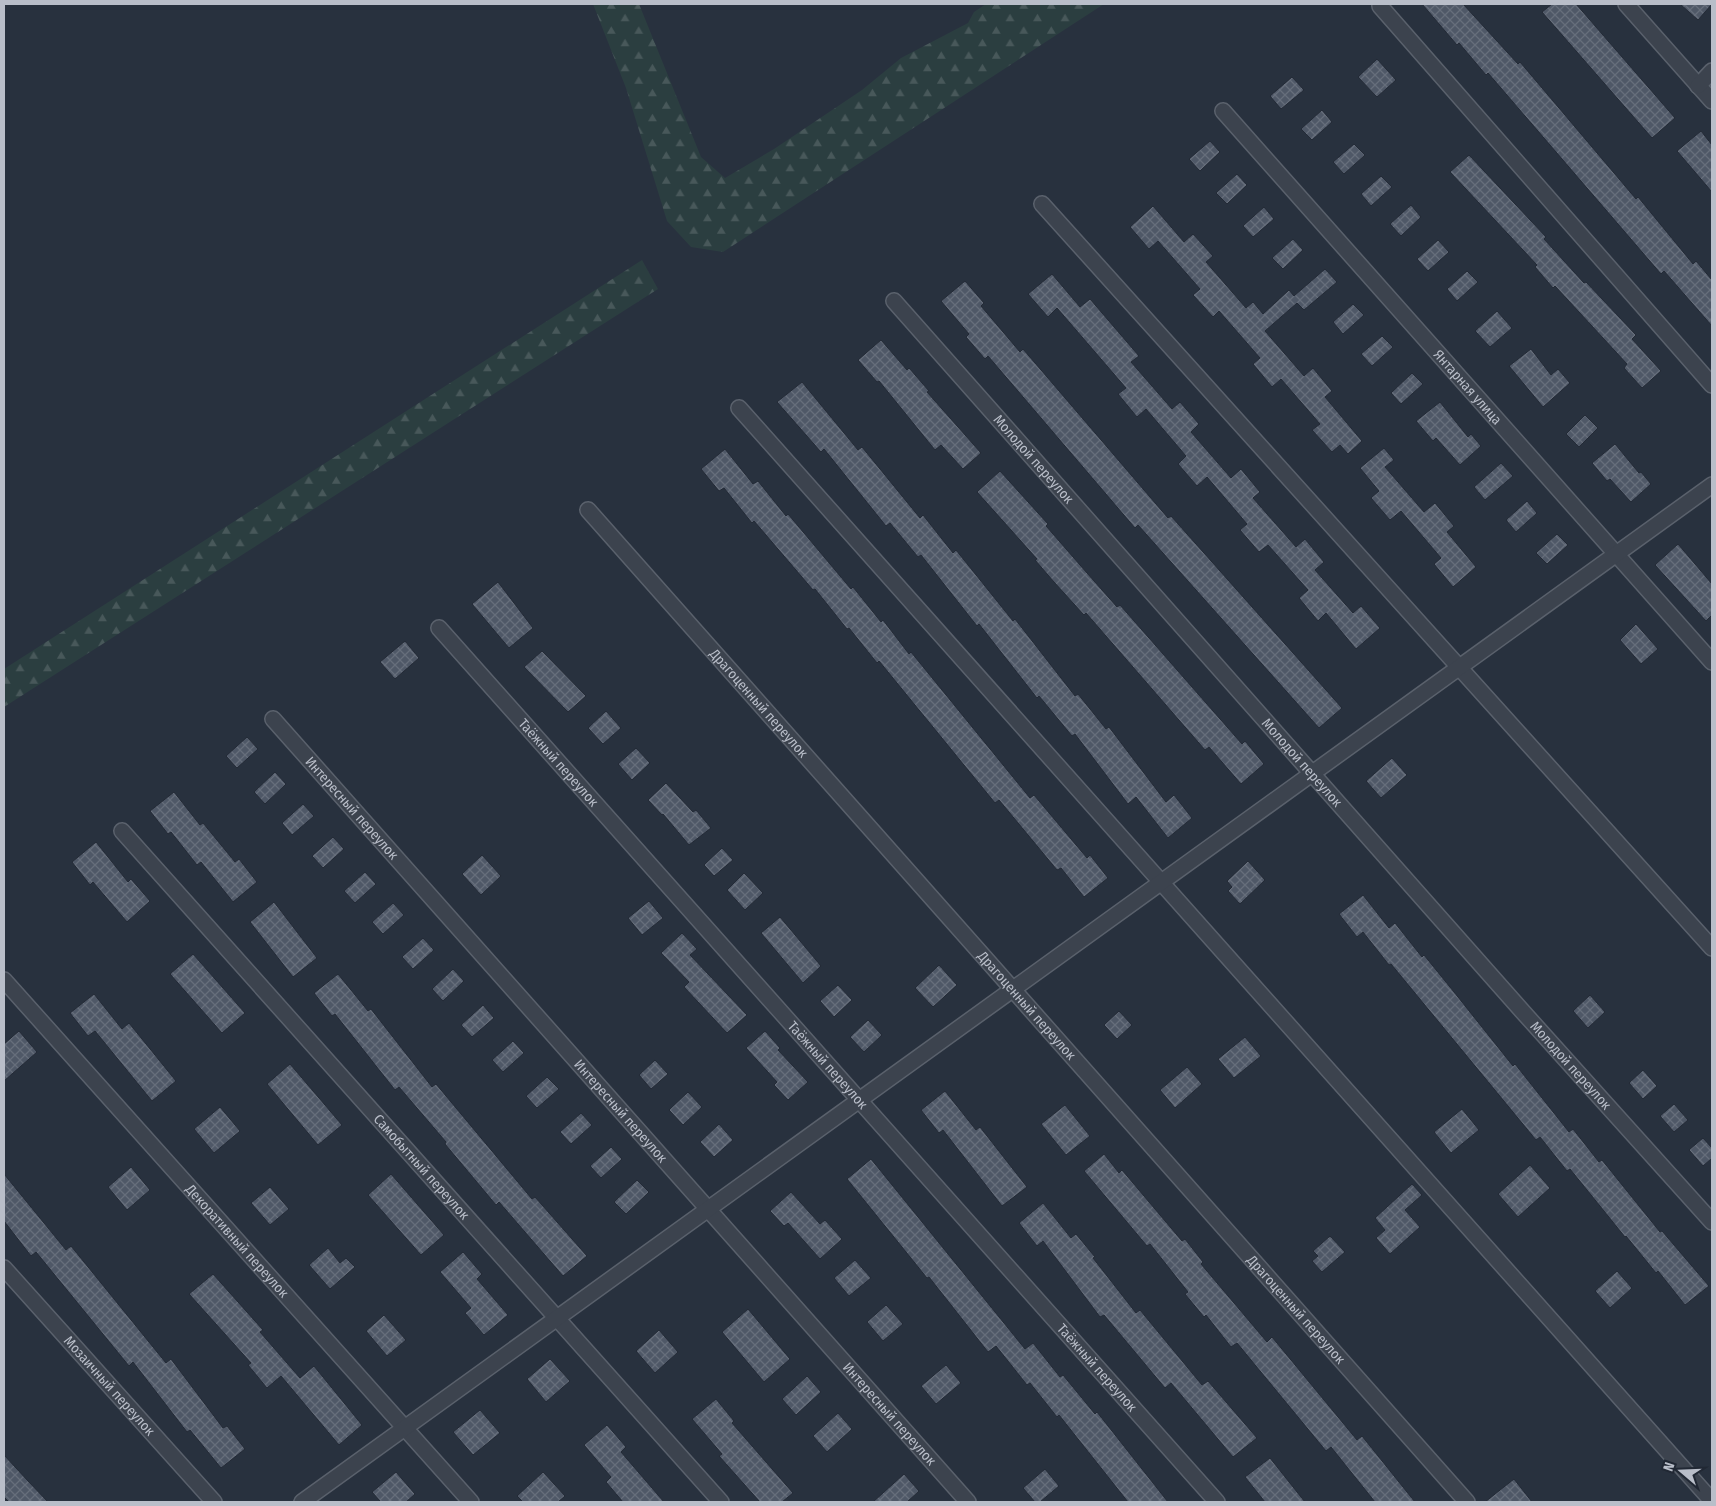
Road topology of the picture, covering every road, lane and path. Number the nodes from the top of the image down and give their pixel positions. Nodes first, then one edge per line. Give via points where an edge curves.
1 (1626, 4) edge
2 (1380, 6) dead end
3 (1712, 71) edge
4 (1698, 86) junction
5 (1712, 101) edge
6 (1223, 111) dead end
7 (1042, 204) dead end
8 (894, 301) dead end
9 (1712, 385) edge
10 (739, 408) dead end
11 (1712, 485) edge
12 (588, 510) dead end
13 (1617, 554) junction
14 (439, 628) dead end
15 (1712, 662) edge
16 (1458, 666) junction
17 (272, 719) dead end
18 (1312, 774) junction
19 (122, 831) dead end
20 (1161, 882) junction
21 (1712, 948) edge
22 (4, 980) edge
23 (1012, 990) junction
24 (860, 1101) junction
25 (707, 1208) junction
26 (1712, 1222) edge
27 (4, 1268) edge
28 (556, 1317) junction
29 (405, 1428) junction
30 (1712, 1501) edge
31 (214, 1502) edge
32 (302, 1502) edge
33 (471, 1502) edge
34 (721, 1502) edge
35 (968, 1502) edge
36 (1217, 1502) edge
37 (1467, 1502) edge

1 - 4 street
2 - 9 street
3 - 4 street
4 - 5 street
6 - 13 street, Янтарная улица
7 - 16 street
8 - 18 street, Молодой переулок
10 - 20 street
11 - 13 street
12 - 23 street, Драгоценный переулок
13 - 15 street, Янтарная улица
13 - 16 street
14 - 24 street, Таёжный переулок
16 - 18 street
16 - 21 street
17 - 25 street, Интересный переулок
18 - 20 street
18 - 26 street, Молодой переулок
19 - 28 street, Самобытный переулок
20 - 23 street
20 - 30 street
22 - 29 street, Декоративный переулок
23 - 24 street
23 - 37 street, Драгоценный переулок
24 - 25 street
24 - 36 street, Таёжный переулок
25 - 28 street
25 - 35 street, Интересный переулок
27 - 31 street, Мозаичный переулок
28 - 29 street
28 - 34 street, Самобытный переулок
29 - 32 street
29 - 33 street, Декоративный переулок

